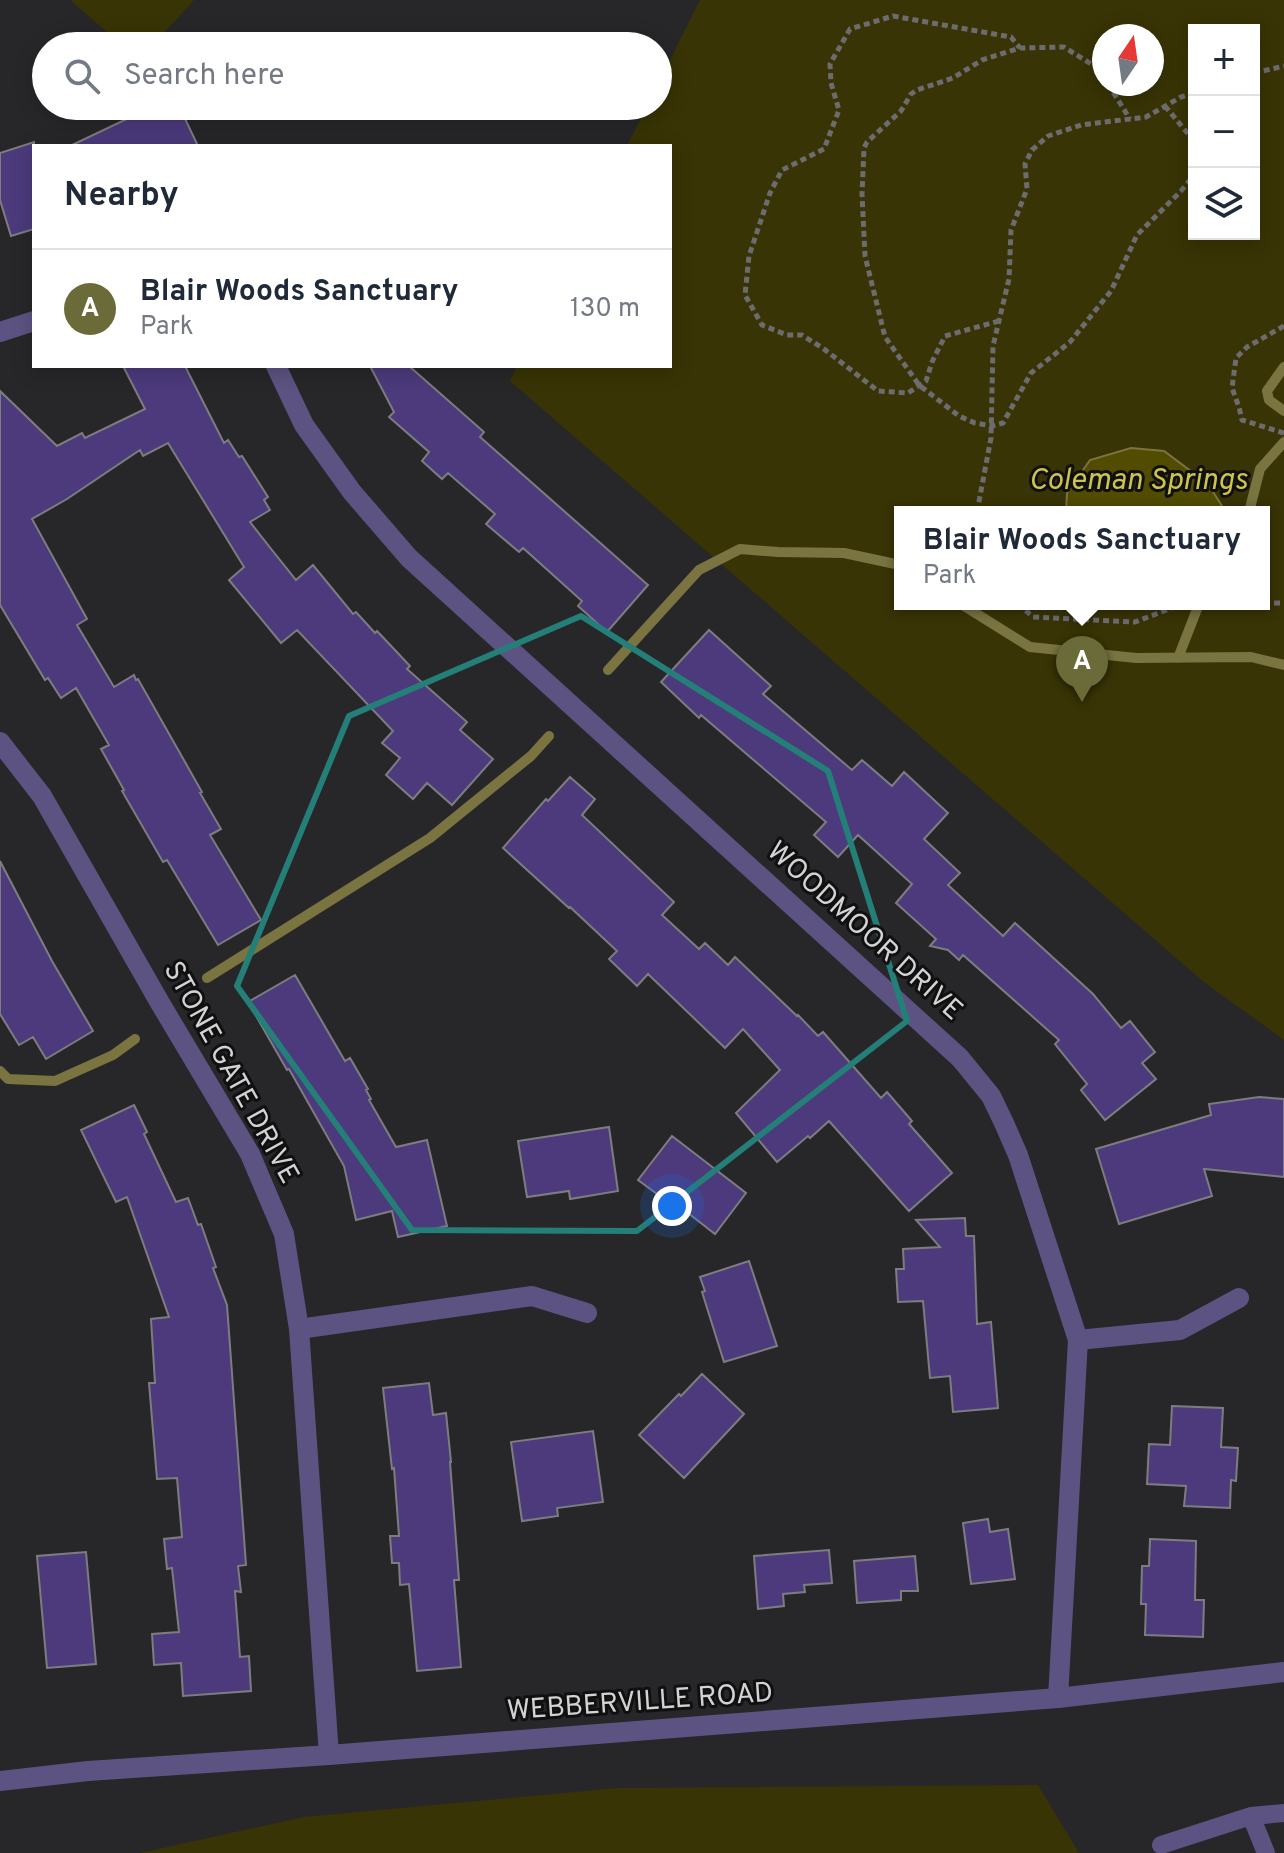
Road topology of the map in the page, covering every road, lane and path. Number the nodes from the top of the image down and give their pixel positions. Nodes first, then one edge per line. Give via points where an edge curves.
1 (1020, 48) junction
2 (1092, 64) edge
3 (1284, 66) edge
4 (1260, 72) edge
5 (1188, 95) edge
6 (1116, 96) edge
7 (1165, 106) junction
8 (1130, 119) junction
9 (1188, 134) edge
10 (1188, 182) edge
11 (999, 321) junction
12 (32, 322) edge
13 (1284, 326) edge
14 (0, 332) edge
15 (277, 368) edge
16 (919, 385) junction
17 (992, 426) junction
18 (1282, 432) edge
19 (978, 506) edge
20 (1025, 610) edge
21 (1166, 610) edge
22 (0, 742) edge
23 (1239, 1298) dead end
24 (587, 1313) dead end
25 (299, 1329) junction
26 (1078, 1340) junction
27 (1284, 1672) edge
28 (1058, 1698) junction
29 (329, 1755) junction
30 (0, 1781) edge
31 (1284, 1813) edge
32 (1251, 1816) junction
33 (1161, 1845) dead end
34 (1266, 1853) edge

1 - 2 path via 1064,47
1 - 16 path via 917,90 864,148 865,256 885,337
1 - 16 path via 1011,37 893,16 850,29 830,64 839,110 824,149 782,170 749,256 745,295 762,325 802,335 878,391 908,393
3 - 4 path
5 - 7 path
6 - 8 path
7 - 8 path
7 - 9 path
8 - 11 path via 1081,125 1048,136 1032,150 1025,164 1027,189 1011,230 1009,279
10 - 17 path via 1137,235 1111,291 1070,342 1031,373 1003,423
11 - 16 path via 945,336 926,381
11 - 17 path via 993,346
12 - 14 street
13 - 18 path via 1236,358 1232,388 1242,420
15 - 26 street, WOODMOOR DRIVE via 304,425 409,558 968,1067 991,1096 1018,1155
16 - 17 path via 959,416
17 - 19 path
20 - 21 path via 1033,617 1135,622
22 - 25 street, STONE GATE DRIVE via 42,796 250,1154 284,1234
23 - 26 street via 1180,1330
24 - 25 street via 532,1296
25 - 29 street, STONE GATE DRIVE
26 - 28 street, WOODMOOR DRIVE
27 - 28 street, WEBBERVILLE ROAD
28 - 29 street, WEBBERVILLE ROAD
29 - 30 street, WEBBERVILLE ROAD
31 - 32 lane
32 - 33 lane
32 - 34 lane

